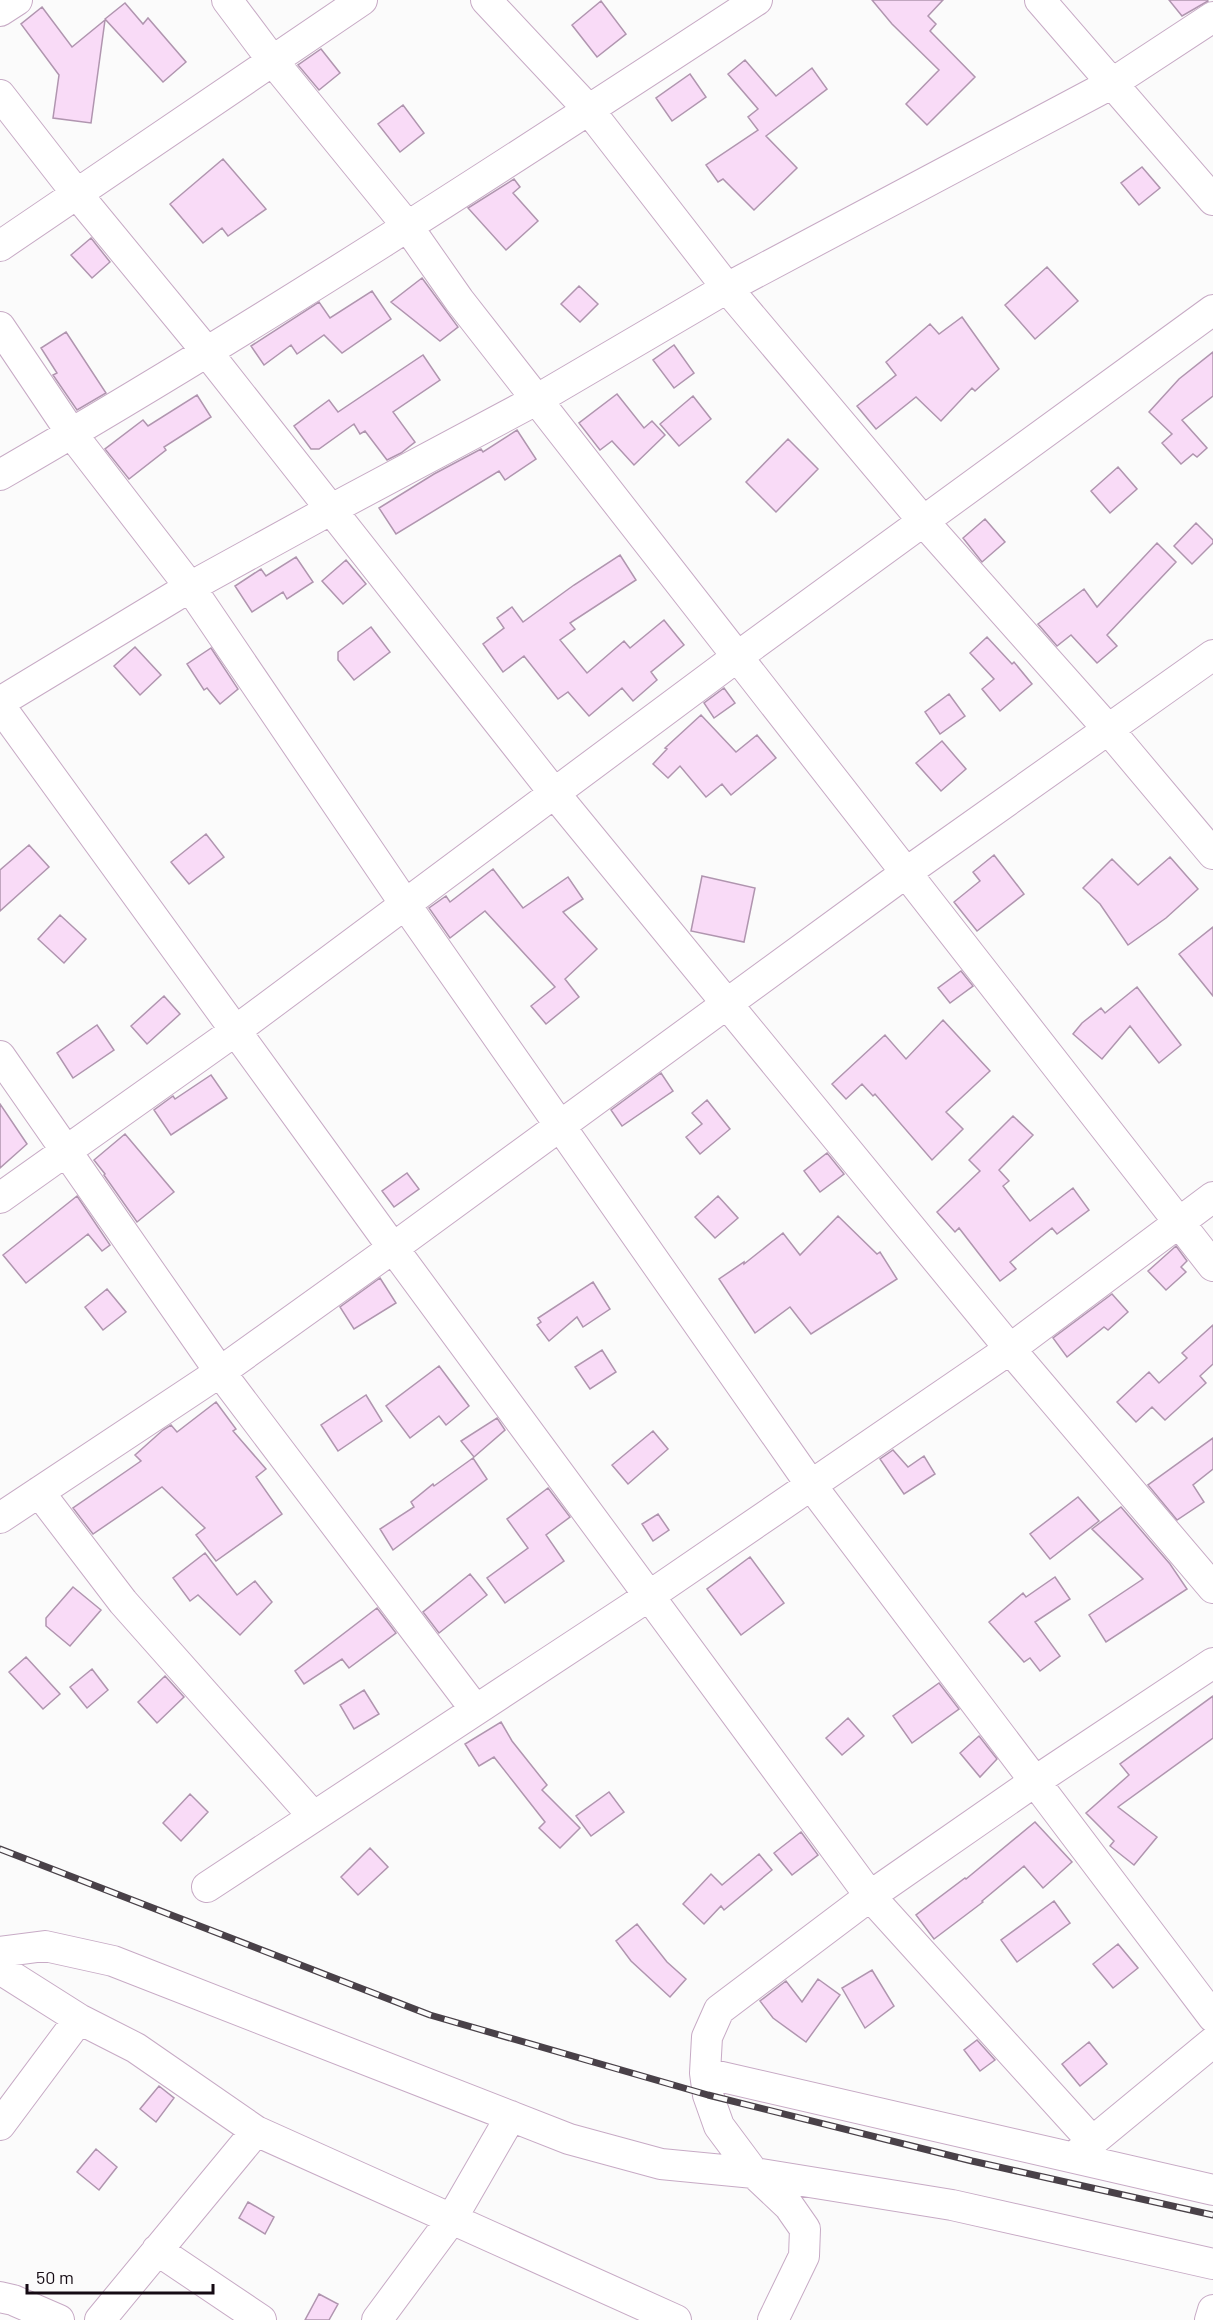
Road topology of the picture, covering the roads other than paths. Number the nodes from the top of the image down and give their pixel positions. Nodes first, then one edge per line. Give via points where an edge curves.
1 (17, 0) edge
2 (227, 0) edge
3 (362, 0) edge
4 (486, 0) edge
5 (757, 0) edge
6 (1041, 0) edge
7 (0, 12) edge
8 (1213, 17) edge
9 (272, 60) junction
10 (1111, 84) junction
11 (0, 95) edge
12 (589, 110) junction
13 (77, 194) junction
14 (1213, 200) edge
15 (408, 227) junction
16 (0, 246) edge
17 (727, 288) junction
18 (1213, 310) edge
19 (0, 327) edge
20 (207, 352) junction
21 (536, 400) junction
22 (72, 434) junction
23 (0, 475) edge
24 (330, 510) junction
25 (924, 522) junction
26 (190, 587) junction
27 (1213, 655) edge
28 (737, 657) junction
29 (0, 704) edge
30 (1108, 729) junction
31 (555, 794) junction
32 (1213, 854) edge
33 (907, 872) junction
34 (405, 904) junction
35 (727, 1004) junction
36 (235, 1031) junction
37 (0, 1056) edge
38 (559, 1126) junction
39 (66, 1150) junction
40 (1213, 1197) edge
41 (0, 1198) edge
42 (1178, 1222) junction
43 (393, 1248) junction
44 (1213, 1266) edge
45 (1010, 1349) junction
46 (220, 1372) junction
47 (811, 1485) junction
48 (39, 1492) junction
49 (0, 1518) edge
50 (1213, 1588) edge
51 (649, 1596) junction
52 (1213, 1663) edge
53 (476, 1709) junction
54 (1034, 1782) junction
55 (314, 1816) junction
56 (207, 1887) dead end
57 (870, 1896) junction
58 (0, 1952) edge
59 (0, 1969) edge
60 (1213, 2017) edge
61 (79, 2019) junction
62 (1213, 2042) edge
63 (705, 2073) junction
64 (511, 2116) junction
65 (0, 2125) edge
66 (256, 2131) junction
67 (1082, 2150) junction
68 (754, 2173) junction
69 (1213, 2190) edge
70 (451, 2220) junction
71 (157, 2250) junction
72 (1213, 2264) edge
73 (0, 2297) edge
74 (1213, 2310) edge
75 (60, 2320) edge
76 (100, 2320) edge
77 (261, 2320) edge
78 (377, 2320) edge
79 (676, 2320) edge
80 (773, 2320) edge
81 (1210, 2320) edge

1 - 7 street
2 - 9 street
3 - 9 street
4 - 12 street
5 - 12 street
6 - 10 street
8 - 10 street
9 - 13 street
9 - 15 street
10 - 14 street
10 - 17 street
11 - 13 street
12 - 15 street
12 - 17 street
13 - 16 street
13 - 20 street
15 - 20 street
15 - 21 street
17 - 21 street
17 - 25 street
18 - 25 street
19 - 22 street
20 - 22 street
20 - 24 street
21 - 24 street
21 - 28 street
22 - 23 street
22 - 26 street
24 - 26 street
24 - 31 street
25 - 28 street
25 - 30 street
26 - 29 street
26 - 34 street
27 - 30 street
28 - 31 street
28 - 33 street
29 - 36 street
30 - 32 street
30 - 33 street
31 - 34 street
31 - 35 street
33 - 35 street
33 - 42 street
34 - 36 street
34 - 38 street
35 - 38 street
35 - 45 street
36 - 39 street
36 - 43 street
37 - 39 street
38 - 43 street
38 - 47 street
39 - 41 street
39 - 46 street
40 - 42 street
42 - 44 street
42 - 45 street
43 - 46 street
43 - 51 street
45 - 47 street
45 - 50 street
46 - 48 street
46 - 53 street
47 - 51 street
47 - 54 street
48 - 49 street
48 - 55 street via 123,1602
51 - 53 street
51 - 57 street
52 - 54 street
53 - 55 street
54 - 57 street
54 - 60 street
55 - 56 street
57 - 63 street via 719,2010 706,2037
57 - 67 street
58 - 64 street via 45,1946 113,1961
59 - 61 street
61 - 65 street
61 - 66 street via 136,2048
62 - 67 street
63 - 67 street
63 - 68 street via 719,2126
64 - 68 street via 568,2139 661,2164
64 - 70 street
66 - 70 street
66 - 71 street
67 - 69 street
68 - 72 street via 952,2205
68 - 80 street via 789,2206 805,2229 804,2256
70 - 78 street
70 - 79 street
71 - 76 street
71 - 77 street
73 - 75 street
74 - 81 street

